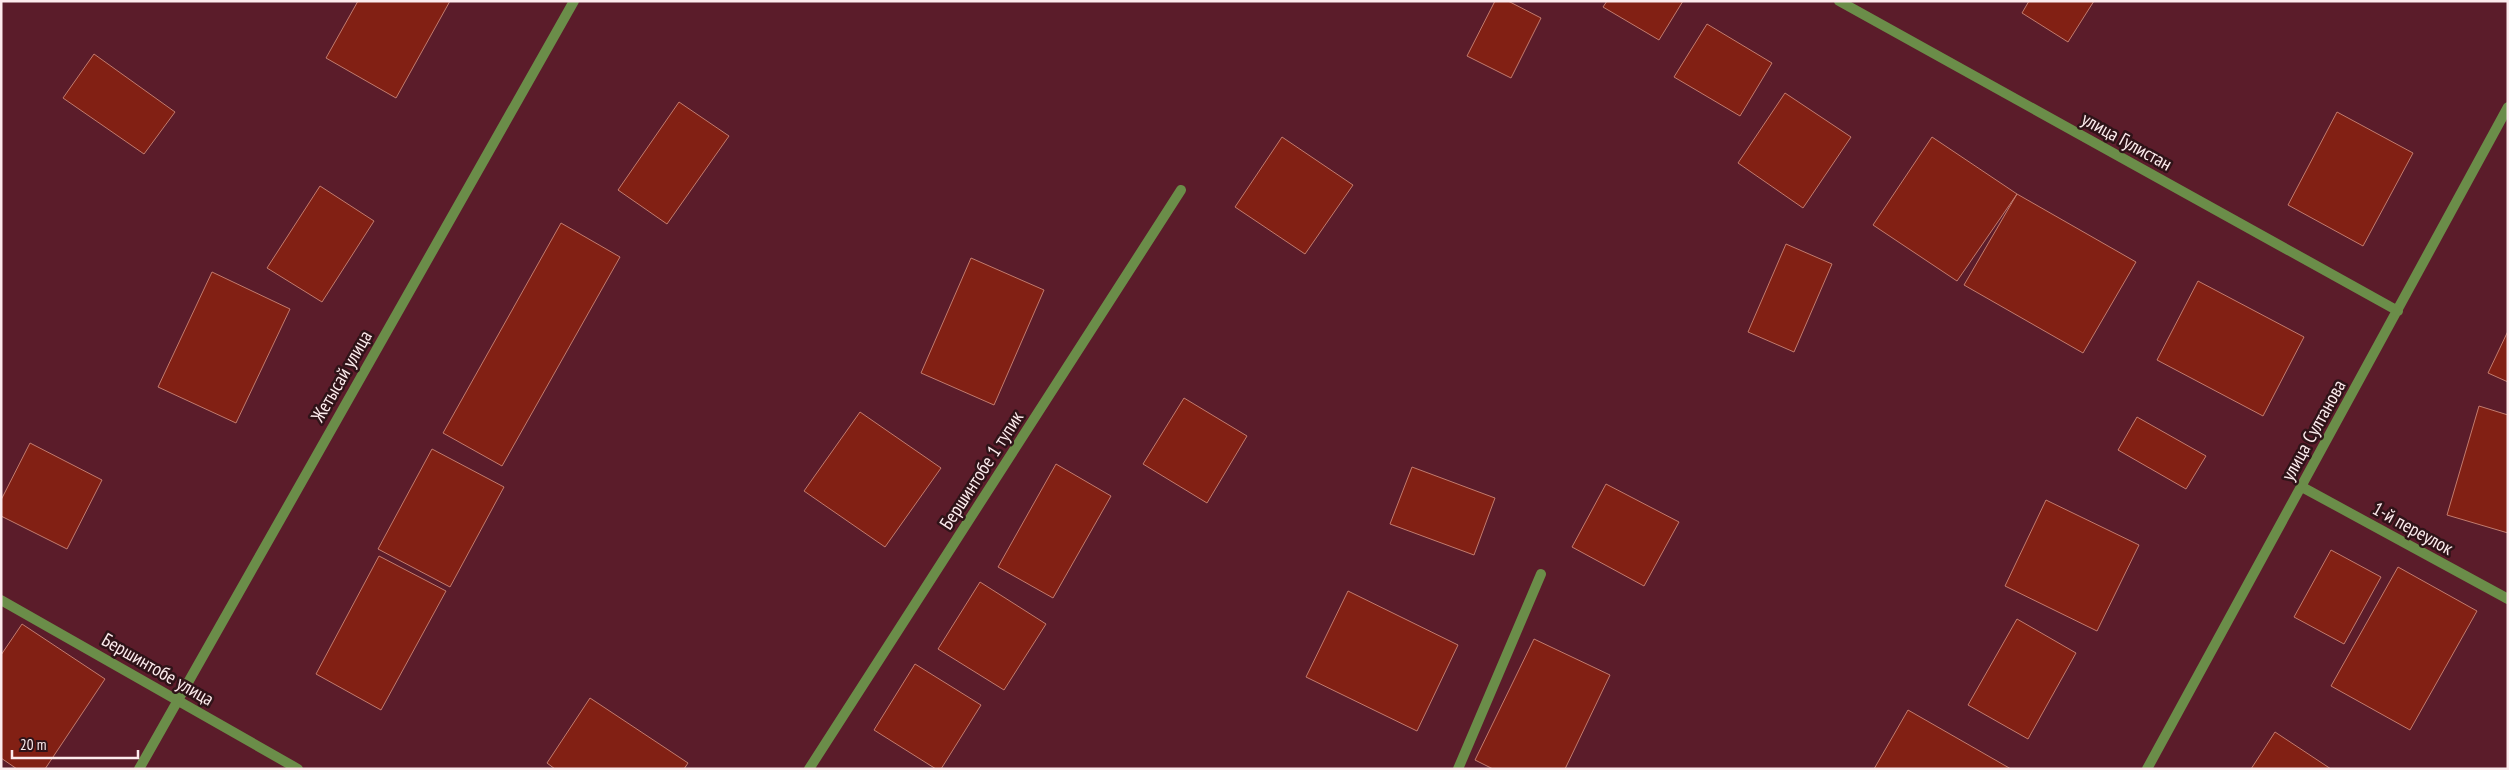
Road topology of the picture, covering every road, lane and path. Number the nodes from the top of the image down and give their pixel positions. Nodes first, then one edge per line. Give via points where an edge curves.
1 (574, 1) edge
2 (1839, 1) edge
3 (2508, 107) edge
4 (1181, 190) dead end
5 (2398, 311) junction
6 (2302, 487) junction
7 (1541, 574) dead end
8 (2508, 599) edge
9 (1, 600) edge
10 (176, 700) junction
11 (139, 769) edge
12 (298, 769) edge
13 (809, 769) edge
14 (1458, 769) edge
15 (2147, 769) edge

1 - 10 street, Жетысай улица
2 - 5 street, улица Гулистан
3 - 5 street, улица Султанова
4 - 13 street, Бершинтобе 1 тупик
5 - 6 street, улица Султанова
6 - 8 street, 1-й переулок
6 - 15 street, улица Султанова
7 - 14 street
9 - 10 street, Бершинтобе улица
10 - 11 street, Жетысай улица
10 - 12 street, Бершинтобе улица

